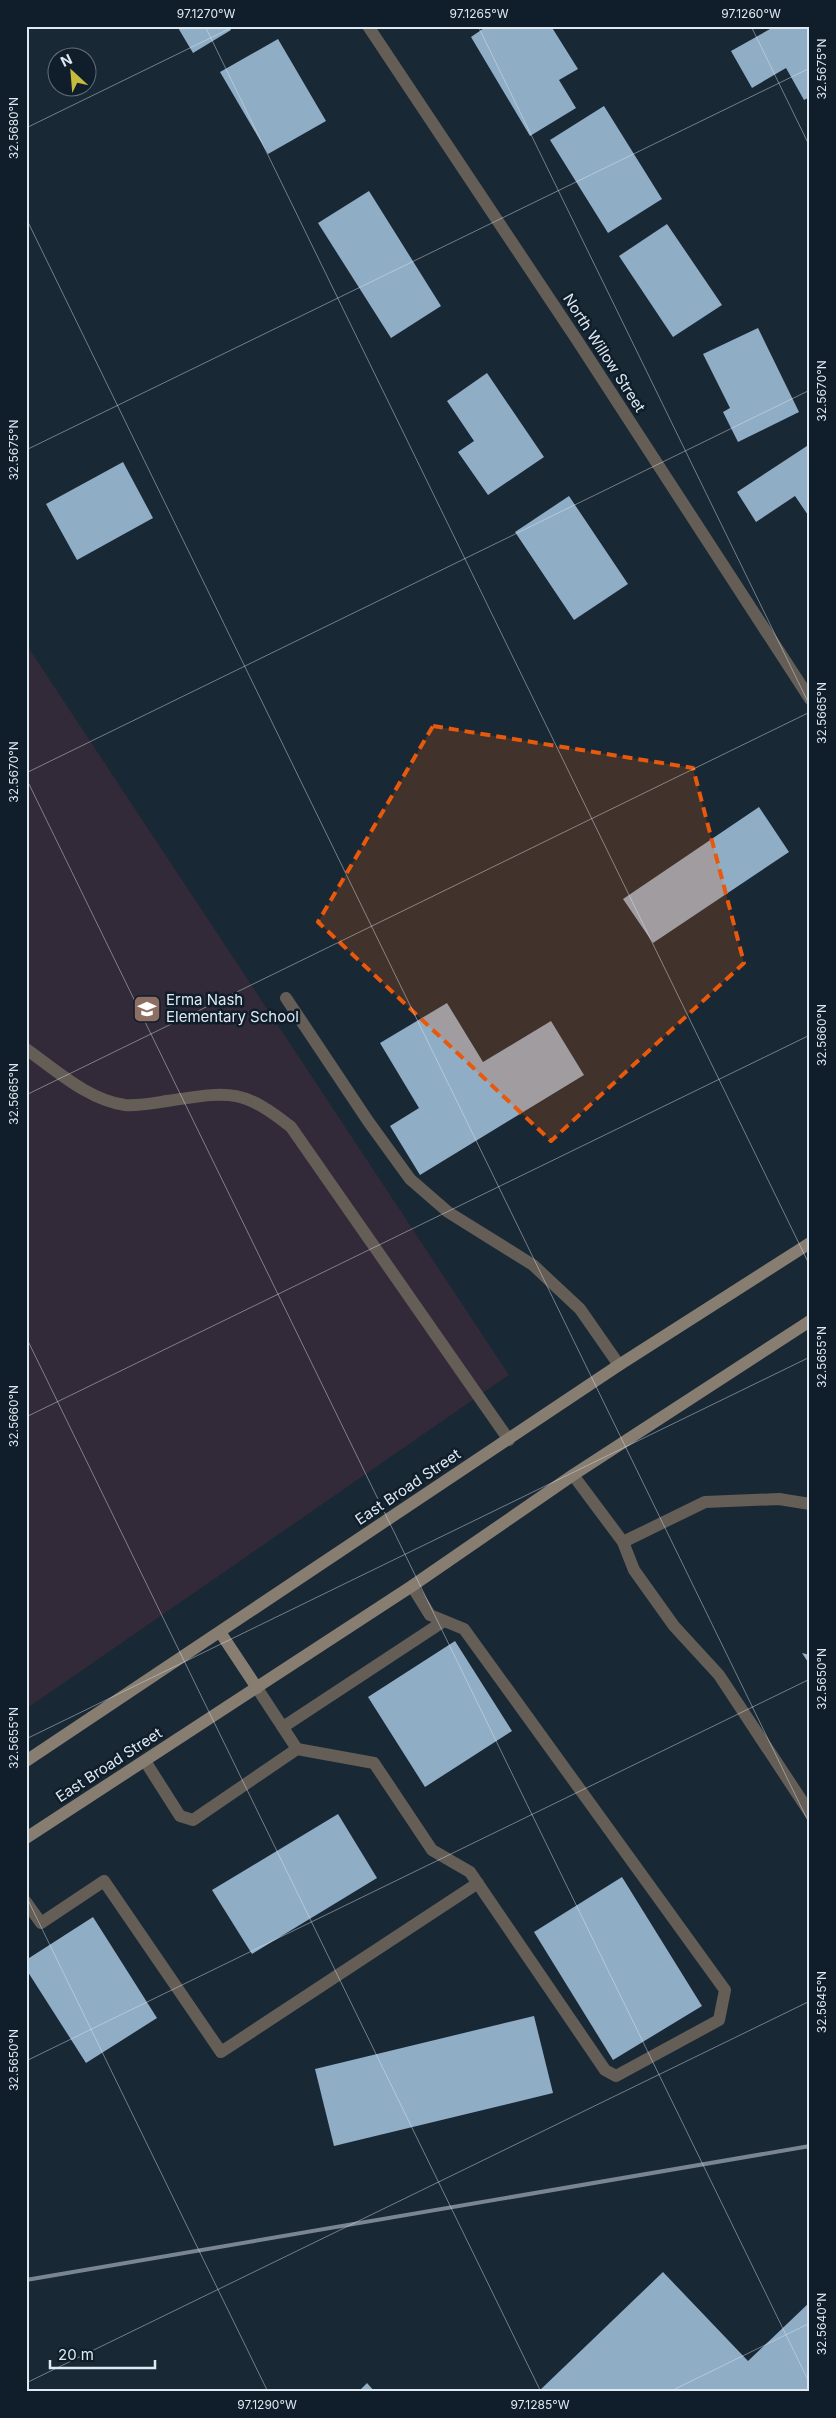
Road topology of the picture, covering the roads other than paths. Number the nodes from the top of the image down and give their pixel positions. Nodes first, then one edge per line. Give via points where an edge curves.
1 (368, 26) edge
2 (810, 699) edge
3 (286, 998) dead end
4 (26, 1049) edge
5 (810, 1243) edge
6 (810, 1321) edge
7 (619, 1365) junction
8 (509, 1440) junction
9 (572, 1475) junction
10 (810, 1504) edge
11 (623, 1542) junction
12 (412, 1586) junction
13 (444, 1621) junction
14 (220, 1632) junction
15 (257, 1688) junction
16 (283, 1727) junction
17 (297, 1749) junction
18 (26, 1760) edge
19 (145, 1761) junction
20 (810, 1813) edge
21 (26, 1838) edge
22 (478, 1883) junction
23 (26, 1902) edge

1 - 2 street, North Willow Street
3 - 7 street via 410,1179 448,1212 533,1265 580,1309
4 - 8 street via 75,1084 126,1105 222,1093 244,1096 269,1109 291,1127
5 - 7 main road, East Broad Street
6 - 9 main road, East Broad Street
7 - 8 main road, East Broad Street
8 - 14 main road, East Broad Street
9 - 11 street
9 - 12 main road, East Broad Street
10 - 11 street via 779,1499 705,1502
11 - 20 street via 634,1570 674,1626 719,1675
12 - 13 street via 430,1615
12 - 15 main road, East Broad Street
13 - 16 street
13 - 22 street via 464,1629 725,1990 719,2020 616,2076 605,2070
14 - 15 main road
14 - 18 main road, East Broad Street
15 - 16 street
15 - 19 main road, East Broad Street
16 - 17 street
17 - 19 street via 194,1820 180,1816
17 - 22 street via 374,1763 432,1850 470,1872
19 - 21 main road, East Broad Street
22 - 23 street via 221,2052 104,1882 40,1923

